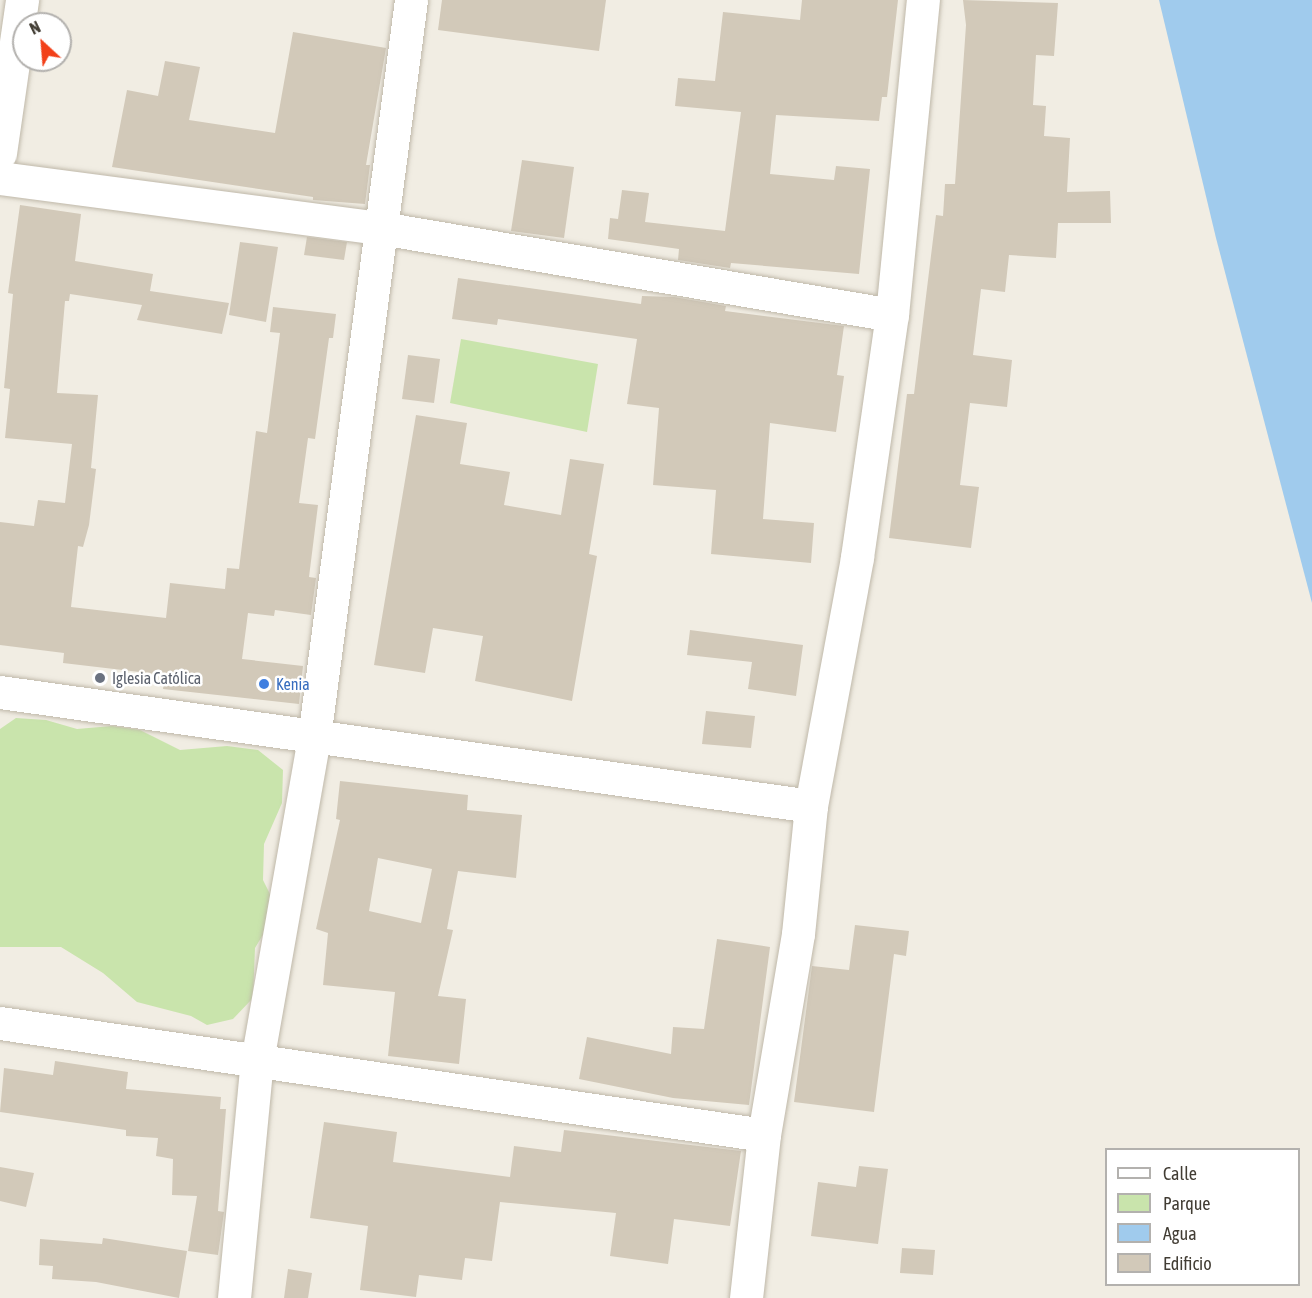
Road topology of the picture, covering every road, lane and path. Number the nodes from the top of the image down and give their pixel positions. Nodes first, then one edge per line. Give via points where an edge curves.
1 (22, 0) edge
2 (411, 0) edge
3 (923, 0) edge
4 (0, 153) edge
5 (0, 178) edge
6 (381, 228) junction
7 (892, 315) junction
8 (0, 692) edge
9 (314, 738) junction
10 (811, 806) junction
11 (0, 1023) edge
12 (257, 1061) junction
13 (764, 1135) junction
14 (234, 1298) edge
15 (746, 1298) edge

1 - 4 street
2 - 6 street
3 - 7 street
5 - 6 street
6 - 7 street
6 - 9 street
7 - 10 street via 857,557
8 - 9 street
9 - 10 street
9 - 12 street
10 - 13 street via 798,934
11 - 12 street
12 - 13 street
12 - 14 street
13 - 15 street

